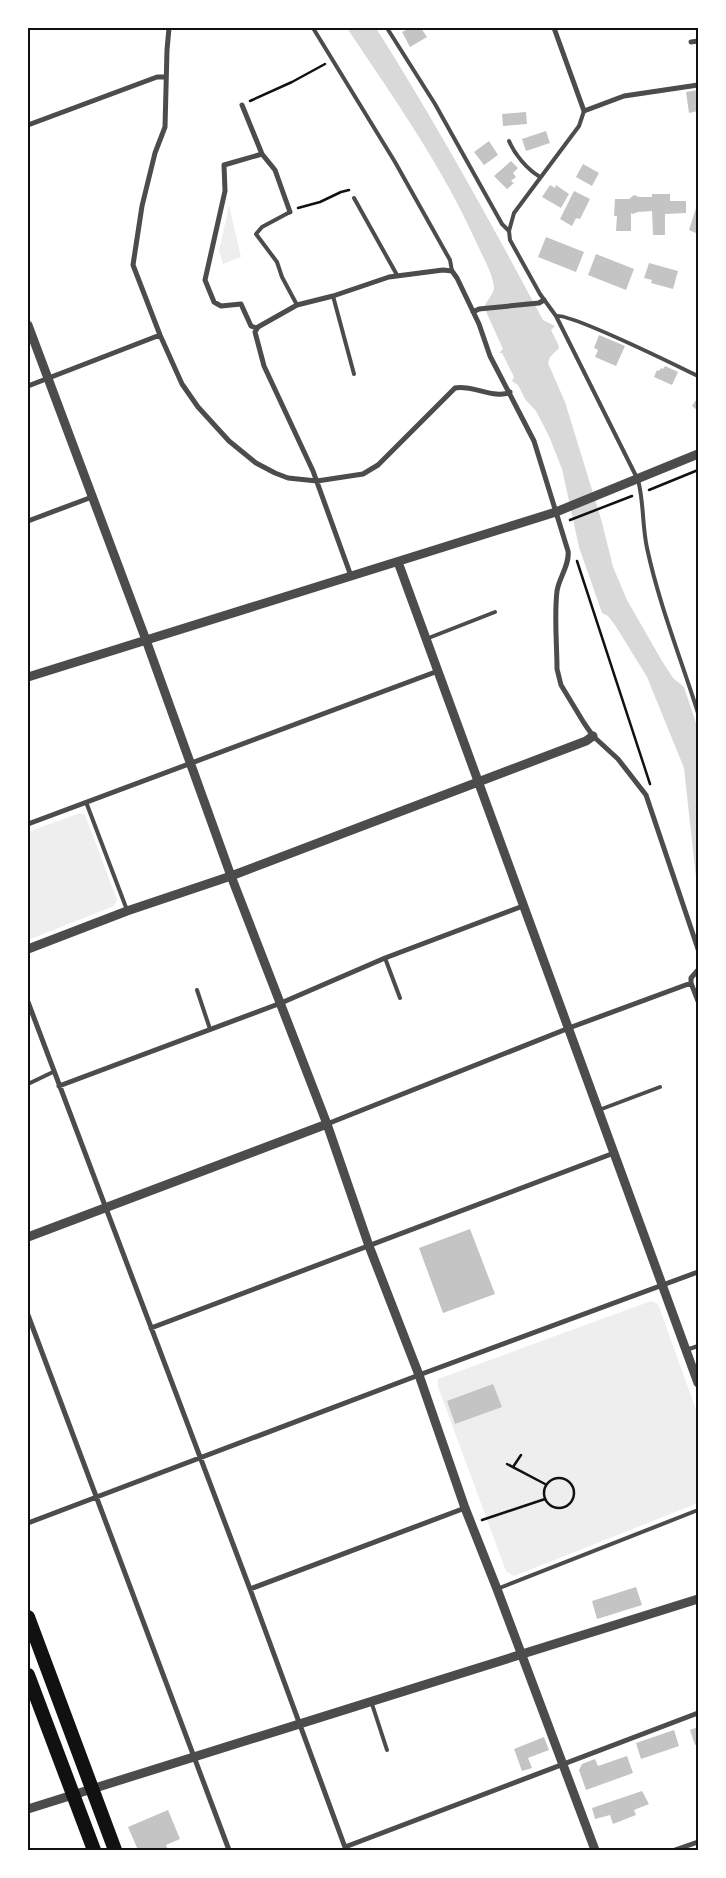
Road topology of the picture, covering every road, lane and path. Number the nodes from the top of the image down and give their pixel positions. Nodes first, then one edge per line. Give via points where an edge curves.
1 (169, 28) edge
2 (313, 28) edge
3 (388, 28) edge
4 (554, 28) edge
5 (698, 41) edge
6 (691, 42) dead end
7 (333, 60) junction
8 (166, 77) junction
9 (698, 85) edge
10 (242, 105) joint
11 (584, 111) junction
12 (28, 125) edge
13 (509, 141) dead end
14 (262, 154) junction
15 (540, 176) junction
16 (354, 198) joint
17 (290, 212) junction
18 (509, 231) junction
19 (452, 271) junction
20 (397, 275) junction
21 (334, 296) junction
22 (541, 302) junction
23 (298, 305) junction
24 (473, 312) junction
25 (556, 316) junction
26 (28, 325) edge
27 (256, 328) junction
28 (160, 335) junction
29 (354, 374) dead end
30 (698, 376) edge
31 (48, 378) junction
32 (28, 386) edge
33 (510, 392) junction
34 (698, 454) edge
35 (698, 470) edge
36 (638, 480) junction
37 (316, 481) junction
38 (642, 493) junction
39 (92, 497) junction
40 (559, 510) junction
41 (28, 521) edge
42 (568, 521) dead end
43 (577, 561) dead end
44 (398, 562) junction
45 (351, 576) junction
46 (495, 612) dead end
47 (426, 639) junction
48 (146, 640) junction
49 (438, 671) junction
50 (28, 677) edge
51 (698, 713) edge
52 (593, 736) junction
53 (191, 763) junction
54 (478, 782) junction
55 (652, 791) dead end
56 (86, 802) junction
57 (28, 824) edge
58 (231, 876) junction
59 (523, 906) junction
60 (127, 911) junction
61 (28, 949) edge
62 (698, 949) edge
63 (385, 958) junction
64 (698, 970) edge
65 (691, 983) junction
66 (197, 990) dead end
67 (400, 998) dead end
68 (698, 1001) edge
69 (28, 1002) edge
70 (281, 1003) junction
71 (569, 1028) junction
72 (210, 1029) junction
73 (53, 1072) junction
74 (28, 1084) edge
75 (59, 1086) junction
76 (660, 1088) dead end
77 (599, 1110) junction
78 (327, 1124) junction
79 (614, 1153) junction
80 (105, 1208) junction
81 (28, 1237) edge
82 (369, 1246) junction
83 (698, 1272) edge
84 (664, 1286) junction
85 (28, 1315) edge
86 (151, 1328) junction
87 (698, 1346) edge
88 (686, 1350) junction
89 (419, 1375) junction
90 (698, 1383) edge
91 (520, 1455) dead end
92 (199, 1458) junction
93 (507, 1464) dead end
94 (513, 1467) junction
95 (546, 1484) junction
96 (95, 1498) junction
97 (544, 1499) junction
98 (465, 1508) junction
99 (698, 1510) edge
100 (28, 1523) edge
101 (471, 1524) junction
102 (250, 1589) junction
103 (498, 1589) junction
104 (698, 1599) edge
105 (28, 1617) edge
106 (522, 1653) junction
107 (28, 1675) edge
108 (371, 1702) junction
109 (698, 1713) edge
110 (300, 1724) junction
111 (387, 1750) dead end
112 (194, 1756) junction
113 (564, 1765) junction
114 (92, 1790) junction
115 (73, 1796) junction
116 (28, 1810) edge
117 (698, 1842) edge
118 (345, 1849) edge
119 (94, 1850) edge
120 (115, 1850) edge
121 (229, 1850) edge
122 (595, 1850) edge
123 (675, 1850) edge

1 - 8 street
2 - 7 lane
3 - 18 lane
4 - 11 street
5 - 6 street
7 - 10 path
7 - 19 lane via 395,162 450,260
8 - 12 street via 157,77
8 - 28 street via 166,127 155,153 144,197 134,265
9 - 11 street via 624,96
10 - 14 street
11 - 15 lane via 579,126
13 - 15 lane via 515,153
14 - 17 street via 275,170
14 - 27 street via 224,165 226,191 206,280 214,302 222,306 241,304 251,326
15 - 18 lane via 514,213
16 - 17 path via 346,190
16 - 20 lane
17 - 23 lane via 262,227 256,234 277,262
18 - 22 lane via 510,240
19 - 20 street
19 - 24 street
20 - 21 street
21 - 23 street
21 - 29 lane
22 - 24 street
22 - 25 lane
23 - 27 street
24 - 33 street via 488,352
25 - 30 lane via 599,330
25 - 36 lane
26 - 31 street
27 - 37 street via 255,336 264,366
28 - 31 street
28 - 37 street via 185,390 228,441 266,468 288,478
31 - 32 street
31 - 39 street
33 - 37 street via 503,395 455,388 367,472
33 - 40 street via 540,457
34 - 36 street
35 - 38 path
36 - 38 lane
36 - 40 street
37 - 45 street
38 - 42 path
38 - 51 lane via 642,518 649,556
39 - 41 street
39 - 48 street
40 - 44 street
40 - 52 street via 569,556 557,593 557,673 570,701
43 - 55 path
44 - 45 street
44 - 47 street
45 - 48 street
46 - 47 lane
47 - 49 street
48 - 50 street
48 - 53 street
49 - 53 street
49 - 54 street
52 - 54 street
52 - 62 street via 618,759 646,795
53 - 56 street
53 - 58 street
54 - 58 street
54 - 59 street
56 - 57 street
56 - 60 lane
58 - 60 street
58 - 70 street
59 - 63 street
59 - 71 street
60 - 61 street
63 - 67 lane
63 - 70 street
64 - 65 street via 693,974
65 - 68 street
65 - 71 street
66 - 72 lane
69 - 73 street
70 - 72 street
70 - 78 street
71 - 77 street
71 - 78 street
72 - 75 street
73 - 74 lane
73 - 75 street
75 - 80 street
76 - 77 lane
77 - 79 street
78 - 80 street
78 - 82 street
79 - 82 street
79 - 84 street
80 - 81 street
80 - 86 street
82 - 86 street
82 - 89 street
83 - 84 street
84 - 88 street
84 - 89 street
85 - 96 street
86 - 92 street
87 - 88 lane
88 - 90 street
89 - 92 street
89 - 98 street
91 - 94 path
92 - 96 street
92 - 102 street
93 - 94 path
94 - 95 path
95 - 97 path
95 - 97 path via 555,1478 564,1478 571,1483 574,1498 563,1508 549,1505
96 - 100 street
96 - 112 street
97 - 101 path
98 - 101 street
98 - 102 street
99 - 103 lane
101 - 103 street
102 - 110 street
103 - 106 street
104 - 106 street
105 - 114 highway
106 - 108 street
106 - 113 street
107 - 115 highway
108 - 110 street
108 - 111 lane
109 - 113 street
110 - 112 street
110 - 118 street
112 - 114 street
112 - 121 street
113 - 118 street
113 - 122 street
114 - 115 street
114 - 120 highway
115 - 116 street
115 - 119 highway
117 - 123 street

